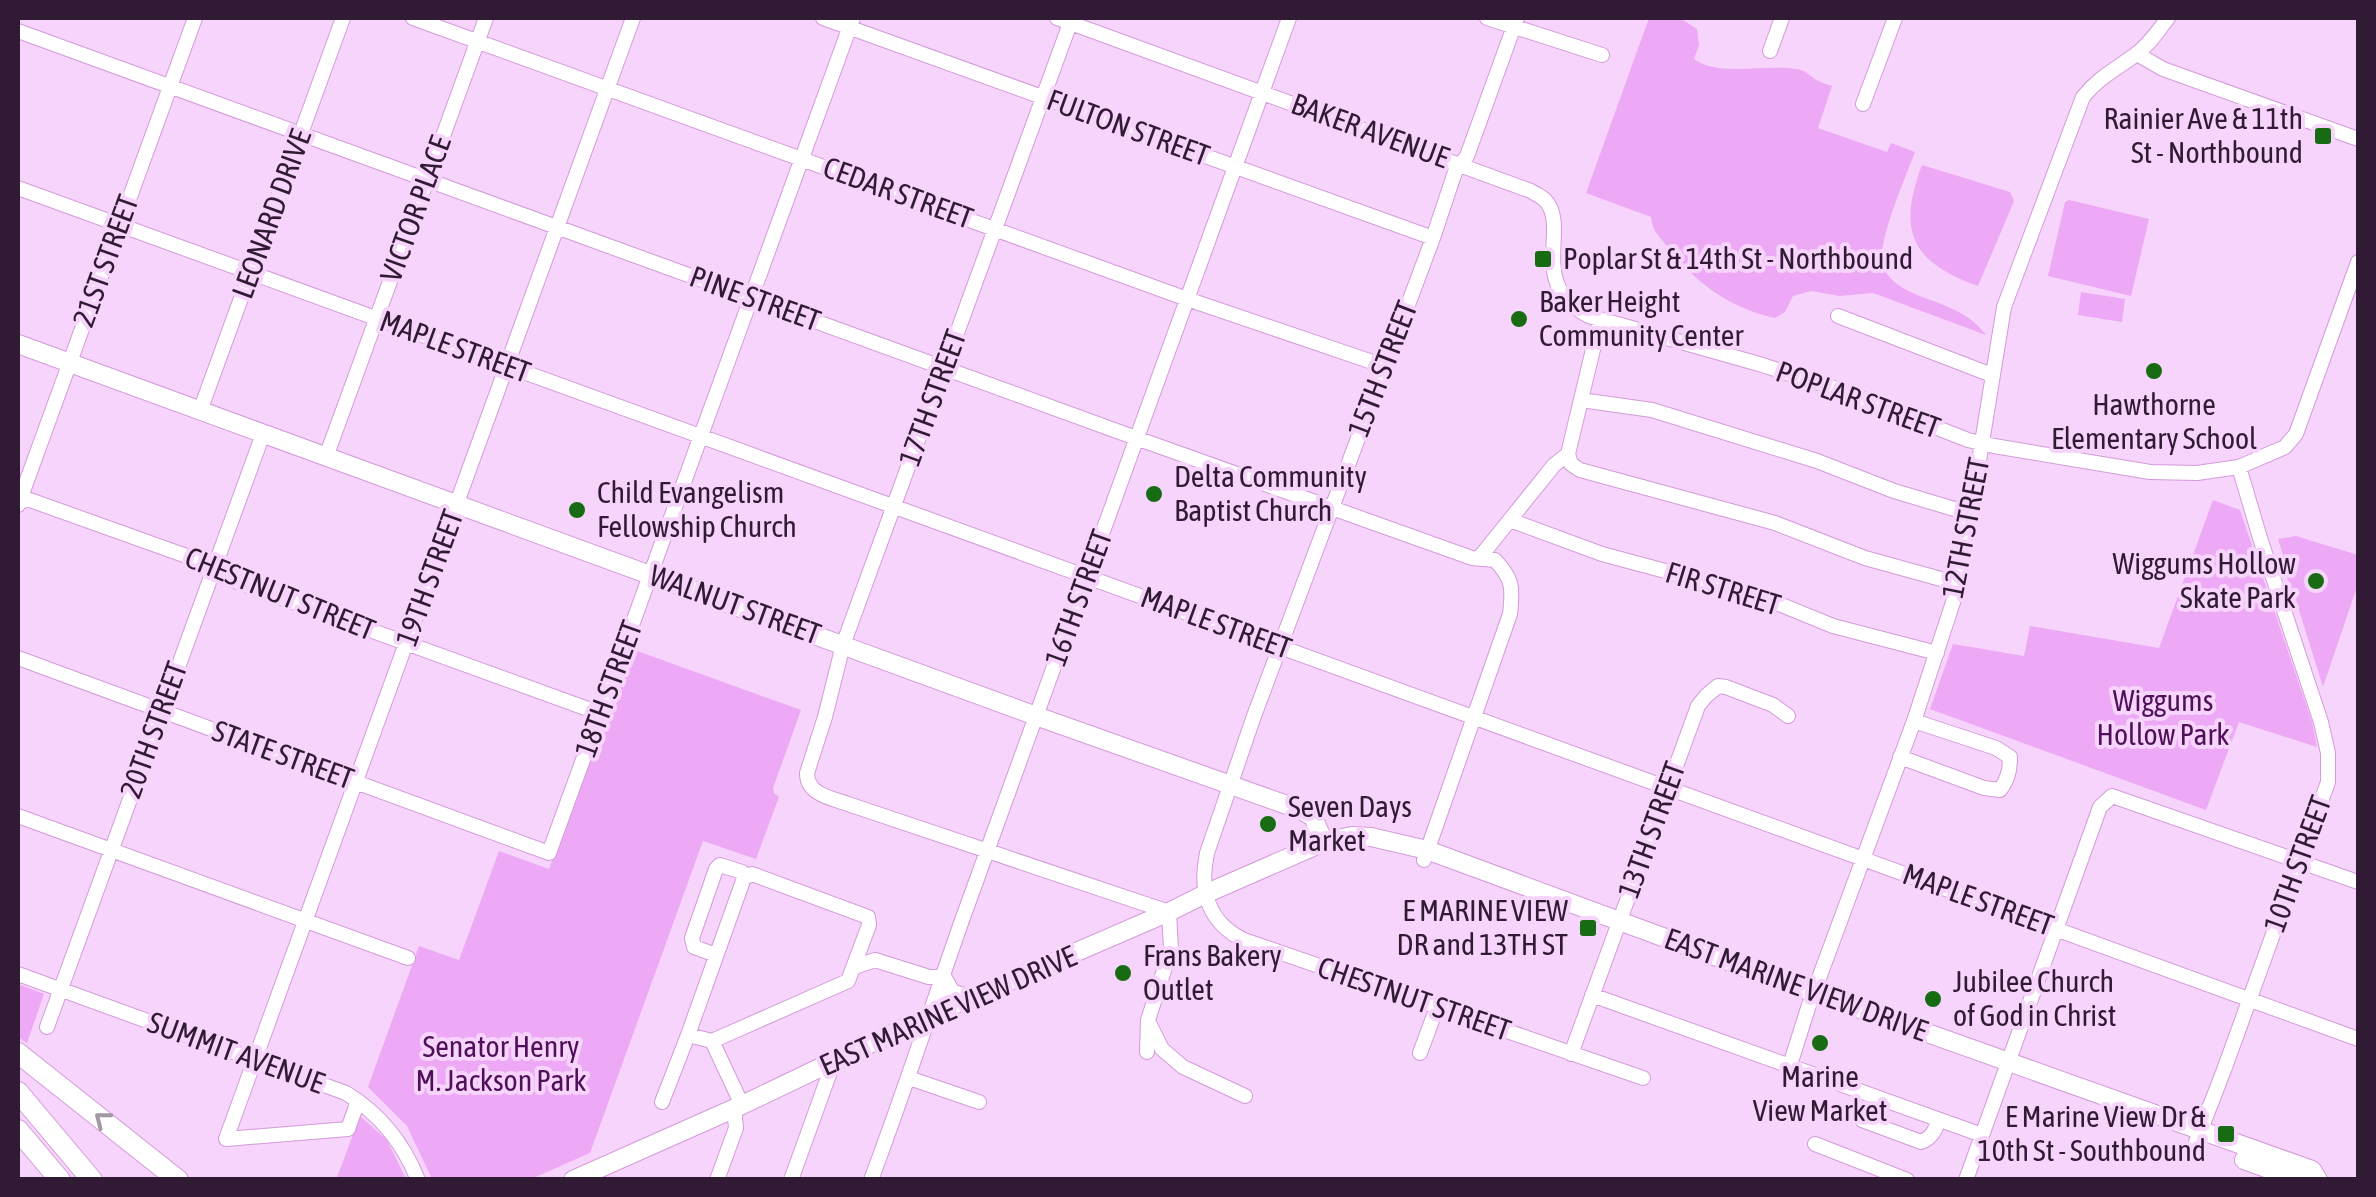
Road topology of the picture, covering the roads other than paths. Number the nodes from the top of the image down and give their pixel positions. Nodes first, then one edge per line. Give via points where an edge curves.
1 (195, 18) edge
2 (343, 18) edge
3 (413, 18) edge
4 (486, 18) edge
5 (633, 18) edge
6 (823, 18) edge
7 (1289, 18) edge
8 (1488, 18) edge
9 (1782, 18) edge
10 (1895, 18) edge
11 (2168, 18) edge
12 (1066, 19) edge
13 (851, 22) edge
14 (1515, 22) edge
15 (18, 30) edge
16 (477, 40) junction
17 (1770, 51) dead end
18 (2137, 54) junction
19 (1602, 55) dead end
20 (170, 86) junction
21 (608, 88) junction
22 (1262, 92) junction
23 (1043, 97) junction
24 (1864, 104) dead end
25 (301, 134) junction
26 (2358, 140) edge
27 (802, 158) junction
28 (1461, 164) junction
29 (1235, 166) junction
30 (427, 179) junction
31 (18, 188) edge
32 (119, 225) junction
33 (557, 227) junction
34 (995, 228) junction
35 (1432, 238) junction
36 (2358, 262) edge
37 (251, 272) junction
38 (751, 298) junction
39 (1187, 299) junction
40 (1838, 316) dead end
41 (376, 319) junction
42 (1600, 320) junction
43 (18, 344) edge
44 (69, 364) junction
45 (507, 366) junction
46 (1384, 366) junction
47 (944, 368) junction
48 (1992, 375) junction
49 (1581, 400) junction
50 (200, 411) junction
51 (262, 434) junction
52 (701, 436) junction
53 (1136, 438) junction
54 (1982, 444) junction
55 (1568, 454) junction
56 (326, 457) junction
57 (2239, 467) junction
58 (18, 502) edge
59 (456, 504) junction
60 (894, 506) junction
61 (1332, 507) junction
62 (1971, 514) junction
63 (1510, 520) junction
64 (1488, 558) junction
65 (212, 570) junction
66 (650, 574) junction
67 (1087, 576) junction
68 (1960, 584) junction
69 (406, 643) junction
70 (843, 645) junction
71 (1280, 646) junction
72 (1937, 654) junction
73 (18, 658) edge
74 (162, 711) junction
75 (599, 713) junction
76 (1036, 716) junction
77 (1788, 716) dead end
78 (1475, 717) junction
79 (1914, 721) junction
80 (1900, 757) junction
81 (356, 782) junction
82 (1231, 784) junction
83 (1668, 787) junction
84 (18, 816) edge
85 (1324, 842) junction
86 (112, 850) junction
87 (987, 851) junction
88 (550, 852) joint
89 (1426, 855) junction
90 (1862, 858) junction
91 (2300, 861) junction
92 (746, 876) junction
93 (2358, 882) edge
94 (1205, 894) junction
95 (1168, 912) junction
96 (305, 921) junction
97 (1617, 925) junction
98 (2057, 928) junction
99 (716, 955) junction
100 (408, 958) dead end
101 (854, 967) junction
102 (18, 974) edge
103 (942, 977) junction
104 (61, 989) junction
105 (1592, 995) junction
106 (1812, 996) junction
107 (2250, 999) junction
108 (970, 1000) junction
109 (1437, 1007) junction
110 (928, 1016) junction
111 (1148, 1020) junction
112 (47, 1027) dead end
113 (688, 1034) junction
114 (264, 1035) junction
115 (2358, 1039) edge
116 (712, 1041) junction
117 (1147, 1052) dead end
118 (18, 1053) edge
119 (1420, 1054) dead end
120 (1572, 1054) junction
121 (254, 1060) junction
122 (834, 1062) junction
123 (1790, 1065) junction
124 (2007, 1067) junction
125 (292, 1074) junction
126 (909, 1078) junction
127 (1644, 1078) dead end
128 (18, 1092) edge
129 (1245, 1096) dead end
130 (358, 1101) junction
131 (662, 1102) dead end
132 (979, 1102) dead end
133 (738, 1106) junction
134 (1862, 1120) dead end
135 (1939, 1120) junction
136 (18, 1130) edge
137 (1982, 1135) junction
138 (2198, 1137) junction
139 (1815, 1144) dead end
140 (60, 1180) edge
141 (92, 1180) edge
142 (178, 1180) edge
143 (418, 1180) edge
144 (573, 1180) edge
145 (717, 1180) edge
146 (791, 1180) edge
147 (871, 1180) edge
148 (1906, 1180) edge
149 (1966, 1180) edge
150 (2299, 1180) edge
151 (2318, 1180) edge

1 - 20 street, 21ST STREET
2 - 25 street, LEONARD DRIVE
3 - 16 street, CEDAR STREET
4 - 16 street, VICTOR PLACE
5 - 21 street, 19TH STREET
6 - 13 street, FULTON STREET
7 - 22 street, 16TH STREET
8 - 14 street
9 - 17 street
10 - 24 street
11 - 18 street, 12TH STREET
12 - 22 street, BAKER AVENUE
12 - 23 street, 17TH STREET
13 - 23 street, FULTON STREET
13 - 27 street, 18TH STREET
14 - 19 street
14 - 28 street, 15TH STREET
15 - 20 street, PINE STREET
16 - 21 street, CEDAR STREET
16 - 30 street, VICTOR PLACE
18 - 26 street
18 - 48 street, 12TH STREET via 2083,97 2004,307
20 - 25 street, PINE STREET
20 - 32 street, 21ST STREET
21 - 27 street, CEDAR STREET
21 - 33 street, 19TH STREET
22 - 28 street, BAKER AVENUE
22 - 29 street, 16TH STREET
23 - 29 street, FULTON STREET
23 - 34 street, 17TH STREET
25 - 30 street, PINE STREET
25 - 37 street, LEONARD DRIVE
27 - 34 street, CEDAR STREET
27 - 38 street, 18TH STREET
28 - 35 street, 15TH STREET
28 - 42 street, BAKER AVENUE via 1546,201 1559,287 1578,310
29 - 35 street, FULTON STREET
29 - 39 street, 16TH STREET
30 - 33 street, PINE STREET
30 - 41 street, VICTOR PLACE
31 - 32 street, MAPLE STREET
32 - 37 street, MAPLE STREET
32 - 44 street, 21ST STREET
33 - 38 street, PINE STREET
33 - 45 street, 19TH STREET
34 - 39 street, CEDAR STREET
34 - 47 street, 17TH STREET
35 - 46 street, 15TH STREET
36 - 57 street, POPLAR STREET via 2296,434 2284,447
37 - 41 street, MAPLE STREET
37 - 50 street, LEONARD DRIVE
38 - 47 street, PINE STREET
38 - 52 street, 18TH STREET
39 - 46 street, CEDAR STREET
39 - 53 street, 16TH STREET
40 - 48 street
41 - 45 street, MAPLE STREET
41 - 56 street, VICTOR PLACE
42 - 49 street
42 - 54 street, POPLAR STREET via 1840,390
43 - 44 main road, WALNUT STREET
44 - 50 main road, WALNUT STREET
44 - 58 street, 21ST STREET
45 - 52 street, MAPLE STREET
45 - 59 street, 19TH STREET
46 - 61 street, 15TH STREET
47 - 53 street, PINE STREET
47 - 60 street, 17TH STREET
48 - 54 street, 12TH STREET
49 - 55 street
49 - 62 street via 1652,410
50 - 51 main road, WALNUT STREET
51 - 56 main road, WALNUT STREET
51 - 65 street, 20TH STREET
52 - 60 street, MAPLE STREET
52 - 66 street, 18TH STREET
53 - 61 street, PINE STREET
53 - 67 street, 16TH STREET
54 - 57 street, POPLAR STREET via 2150,472
54 - 62 street, 12TH STREET
55 - 63 street
55 - 68 street via 1580,470 1775,522 1865,558
56 - 59 main road, WALNUT STREET
57 - 91 street, 10TH STREET via 2328,753 2328,782
58 - 65 street, CHESTNUT STREET via 30,500
59 - 66 main road, WALNUT STREET
59 - 69 street, 19TH STREET
60 - 67 street, MAPLE STREET
60 - 70 street, 17TH STREET
61 - 64 street, PINE STREET
61 - 71 street, 15TH STREET
62 - 68 street, 12TH STREET
63 - 64 street
63 - 72 street, FIR STREET
64 - 78 street via 1510,577 1512,594
65 - 69 street, CHESTNUT STREET
65 - 74 street, 20TH STREET
66 - 70 main road, WALNUT STREET
66 - 75 street, 18TH STREET
67 - 71 street, MAPLE STREET
67 - 76 street, 16TH STREET
68 - 72 street, 12TH STREET
69 - 75 street, CHESTNUT STREET
69 - 81 street, 19TH STREET
70 - 76 main road, WALNUT STREET
70 - 87 street, 17TH STREET via 806,782 814,791
71 - 78 street, MAPLE STREET
71 - 82 street, 15TH STREET
72 - 79 street, 12TH STREET
73 - 74 street, STATE STREET
74 - 81 street, STATE STREET
74 - 86 street, 20TH STREET
75 - 88 street, 18TH STREET
76 - 82 main road, WALNUT STREET
76 - 87 street, 16TH STREET
77 - 83 street, 13TH STREET via 1718,686 1698,706
78 - 83 street, MAPLE STREET
78 - 89 street
79 - 80 street, 12TH STREET
79 - 80 street via 2010,757 2006,781 2000,790 1984,788
80 - 90 street, 12TH STREET
81 - 88 street, STATE STREET
81 - 96 street, 19TH STREET
82 - 85 main road, WALNUT STREET via 1313,817
82 - 94 street, 15TH STREET via 1207,853
83 - 90 street, MAPLE STREET
83 - 97 street, 13TH STREET
84 - 86 street
85 - 89 main road, EAST MARINE VIEW DRIVE via 1371,836
85 - 94 main road, EAST MARINE VIEW DRIVE
86 - 96 street
86 - 104 street, 20TH STREET
87 - 95 street
87 - 103 street, 16TH STREET
89 - 97 main road, EAST MARINE VIEW DRIVE
90 - 98 street, MAPLE STREET
90 - 106 street, 12TH STREET
91 - 93 street
91 - 98 street via 2112,796 2100,807
91 - 107 street, 10TH STREET
92 - 99 street
92 - 99 street via 724,865 716,869 692,938 694,946
92 - 101 street via 868,916
94 - 95 main road, EAST MARINE VIEW DRIVE
94 - 109 street, CHESTNUT STREET via 1234,935
95 - 108 main road, EAST MARINE VIEW DRIVE
95 - 111 street via 1172,949
96 - 100 street
96 - 114 street, 19TH STREET
97 - 105 street, 13TH STREET
97 - 106 main road, EAST MARINE VIEW DRIVE
98 - 107 street, MAPLE STREET
98 - 124 street
99 - 113 street
101 - 103 street via 875,960
101 - 116 street via 848,980
102 - 104 street, SUMMIT AVENUE
103 - 108 main road via 951,992
103 - 110 street, 16TH STREET
104 - 112 street, 20TH STREET
104 - 121 street, SUMMIT AVENUE
105 - 120 street, 13TH STREET
105 - 123 street
106 - 123 street, 12TH STREET
106 - 124 main road, EAST MARINE VIEW DRIVE
107 - 115 street, MAPLE STREET
107 - 138 street, 10TH STREET
108 - 110 main road, EAST MARINE VIEW DRIVE
109 - 119 street
109 - 120 street, CHESTNUT STREET
110 - 122 main road, EAST MARINE VIEW DRIVE
110 - 126 street, 16TH STREET
111 - 117 street
111 - 129 street via 1162,1049 1183,1067
113 - 116 street
113 - 131 street
114 - 121 street, 19TH STREET
114 - 125 street
116 - 133 street
142 -> 118 highway
120 - 127 street, CHESTNUT STREET
121 - 125 street, SUMMIT AVENUE
121 - 130 street, 19TH STREET via 226,1139 348,1129
122 - 133 main road, EAST MARINE VIEW DRIVE
122 - 146 street
123 - 135 street
124 - 137 street
124 - 138 main road, EAST MARINE VIEW DRIVE
125 - 130 street, SUMMIT AVENUE
126 - 132 street
126 - 147 street, 16TH STREET
128 - 141 highway
130 - 143 street, SUMMIT AVENUE via 396,1137
133 - 144 main road, EAST MARINE VIEW DRIVE
133 - 145 street
134 - 135 street via 1922,1142
135 - 137 street
136 - 140 highway
137 - 149 street
138 - 150 main road, EAST MARINE VIEW DRIVE
138 - 151 main road, EAST MARINE VIEW DRIVE via 2312,1170
139 - 148 street

